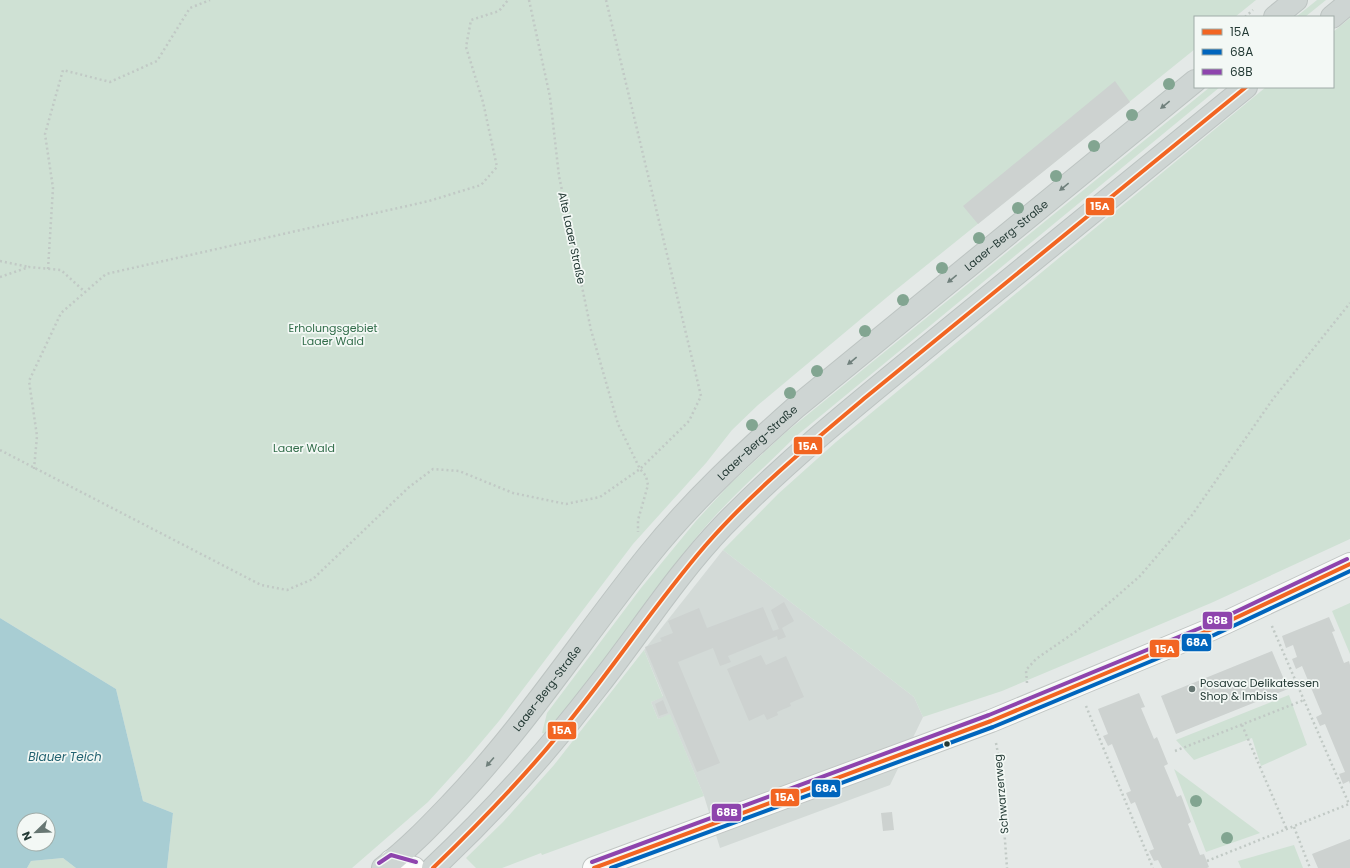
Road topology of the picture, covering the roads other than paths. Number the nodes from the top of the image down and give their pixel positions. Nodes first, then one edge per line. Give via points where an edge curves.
1 (1296, 0) edge
2 (1350, 2) edge
3 (1276, 16) edge
4 (1333, 16) edge
5 (1194, 82) edge
6 (1245, 88) edge
7 (1350, 564) edge
8 (387, 865) edge
9 (414, 868) edge
10 (433, 868) edge
11 (594, 868) edge

1 - 3 main road
2 - 4 main road
5 -> 8 main road, Laaer-Berg-Straße via 801,403 745,452 708,488 649,555 501,749 426,830
6 - 10 main road via 909,361 762,487 720,529 674,584 600,685 543,756 469,835
7 - 11 street via 1212,629 991,721
8 - 9 street

